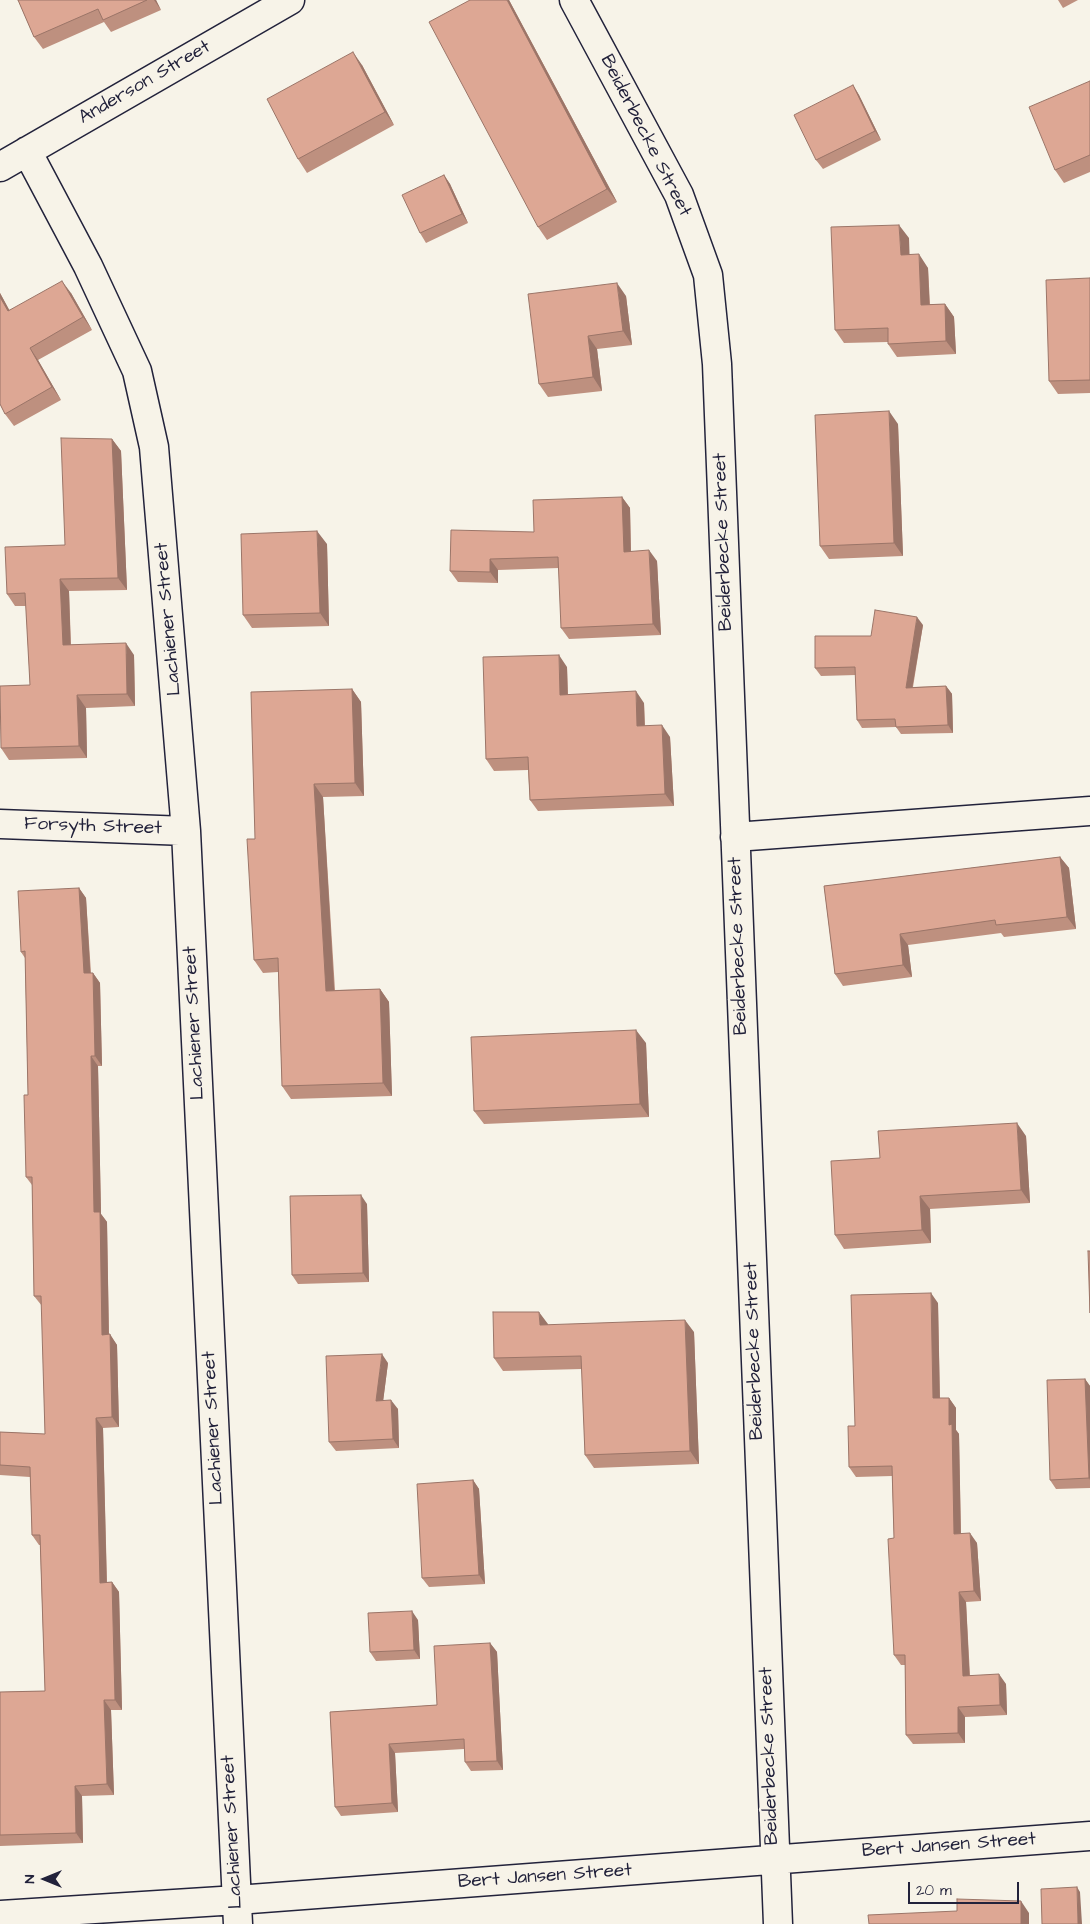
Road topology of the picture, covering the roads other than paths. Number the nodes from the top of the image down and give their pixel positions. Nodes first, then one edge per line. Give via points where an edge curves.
1 (290, 0) edge
2 (574, 0) edge
3 (27, 151) junction
4 (0, 166) edge
5 (1090, 812) edge
6 (0, 824) edge
7 (186, 831) junction
8 (735, 837) junction
9 (1090, 1836) edge
10 (774, 1859) junction
11 (237, 1912) edge
12 (0, 1915) edge
13 (778, 1924) edge

1 - 3 street, Anderson Street
2 - 8 street, Beiderbecke Street via 679,195 708,275 717,364
3 - 4 street, Anderson Street
3 - 7 street, Lachiener Street via 88,266 137,371 154,446
5 - 8 street
6 - 7 street, Forsyth Street
7 - 11 street, Lachiener Street
8 - 10 street, Beiderbecke Street
9 - 10 street, Bert Jansen Street
10 - 11 street, Bert Jansen Street
10 - 13 street, Beiderbecke Street
11 - 12 street, Bert Jansen Street

